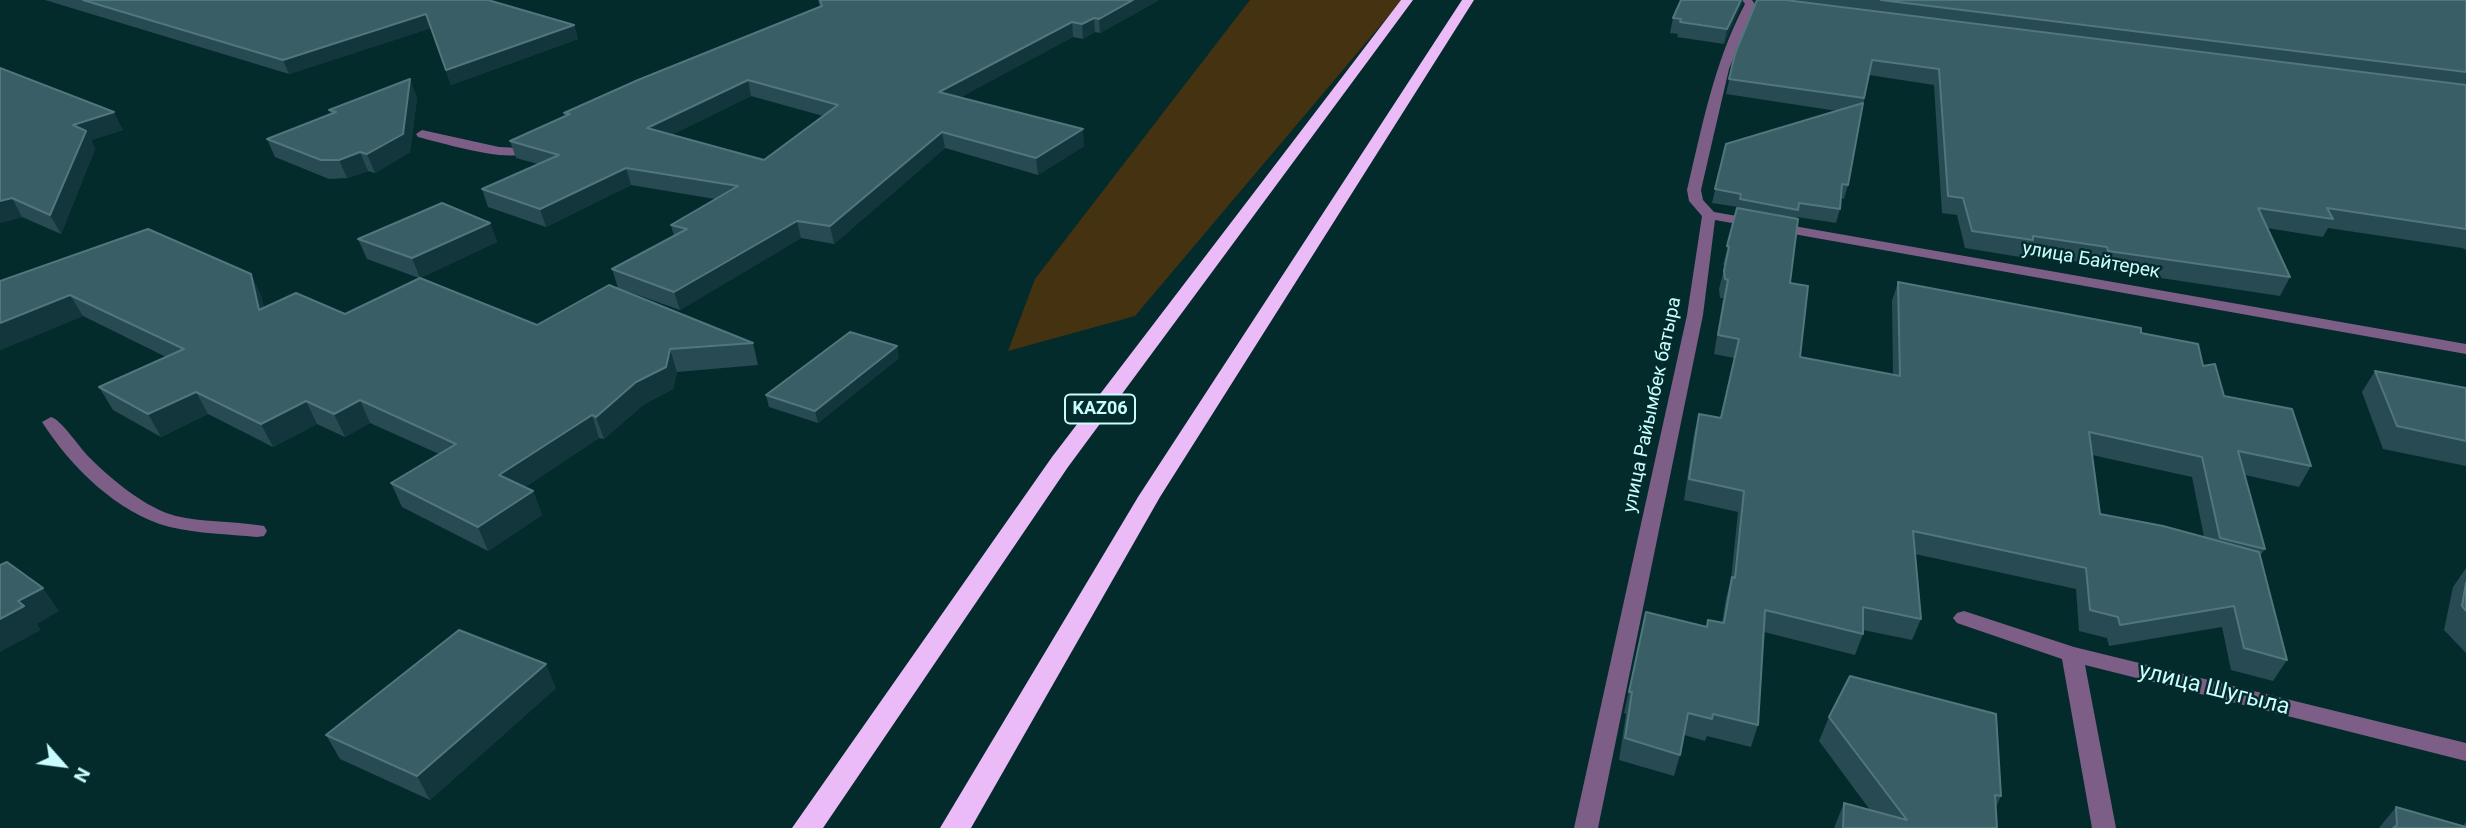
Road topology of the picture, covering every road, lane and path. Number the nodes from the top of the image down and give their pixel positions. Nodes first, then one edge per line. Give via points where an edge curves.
1 (1407, 0) edge
2 (1468, 0) edge
3 (1753, 3) edge
4 (422, 134) dead end
5 (520, 152) edge
6 (1709, 215) junction
7 (2466, 349) edge
8 (51, 422) dead end
9 (257, 531) dead end
10 (1964, 618) dead end
11 (2072, 654) junction
12 (2466, 752) edge
13 (807, 828) edge
14 (955, 828) edge
15 (1587, 828) edge
16 (2104, 828) edge

1 - 13 highway, KАZ06 via 1060,462
2 - 14 highway via 1149,497
3 - 6 street via 1742,18 1714,101 1694,190 1696,201
4 - 5 street
6 - 7 street, улица Байтерек
6 - 15 street, улица Райымбек батыра via 1695,316
8 - 9 street via 60,440 85,464 167,520
10 - 11 street, улица Шугыла
11 - 12 street, улица Шугыла
11 - 16 street

